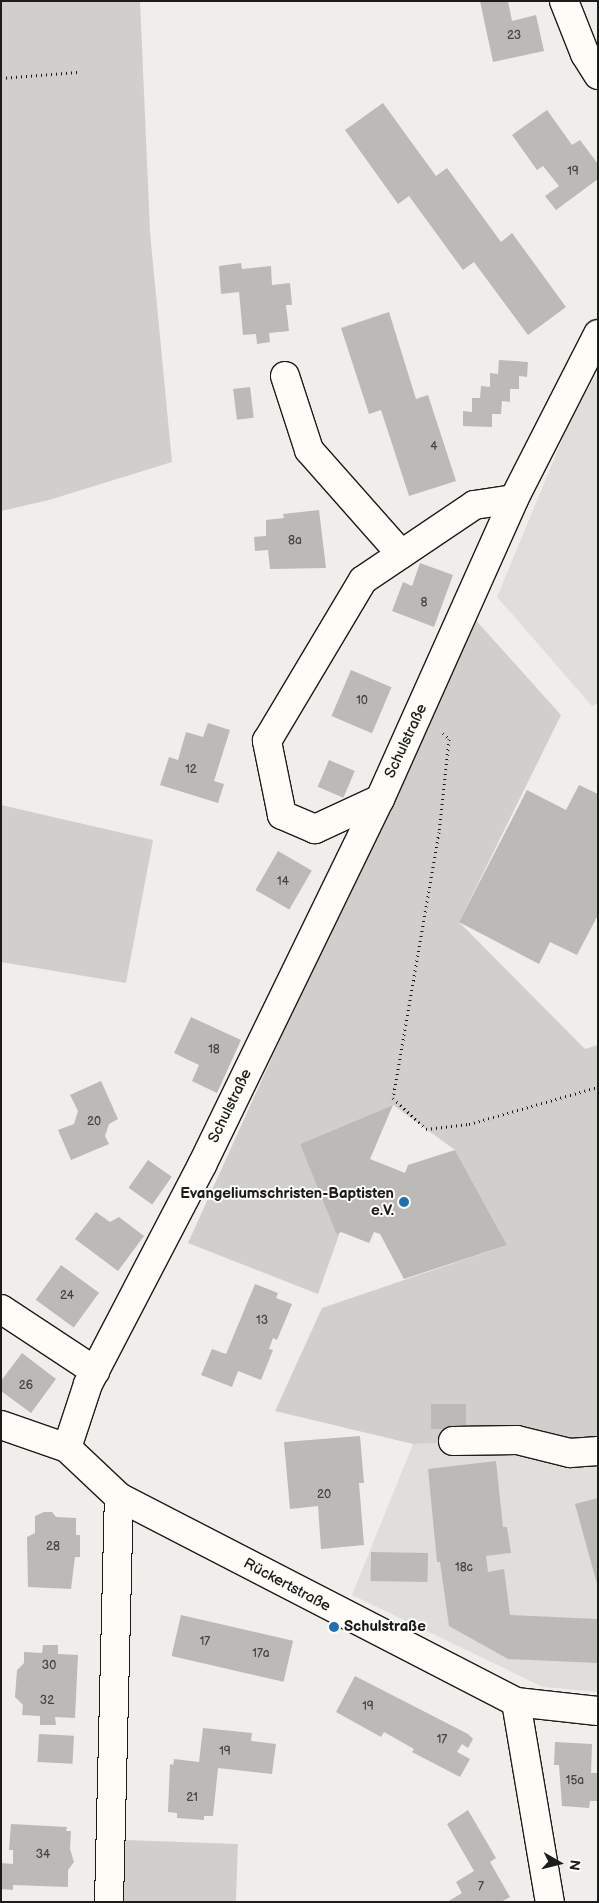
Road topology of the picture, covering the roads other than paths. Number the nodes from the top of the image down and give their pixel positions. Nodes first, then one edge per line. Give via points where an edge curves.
1 (564, 1) edge
2 (598, 75) edge
3 (598, 334) edge
4 (286, 376) dead end
5 (514, 499) junction
6 (401, 554) junction
7 (380, 798) junction
8 (1, 1309) edge
9 (95, 1371) junction
10 (1, 1426) edge
11 (453, 1442) dead end
12 (67, 1448) junction
13 (598, 1451) edge
14 (119, 1497) junction
15 (516, 1702) junction
16 (598, 1711) edge
17 (109, 1902) edge
18 (550, 1902) edge

1 - 2 street via 584,54
3 - 5 street, Schulstraße
4 - 6 street via 309,450
5 - 6 street via 474,505
5 - 7 street, Schulstraße
6 - 7 street via 363,580 267,741 282,815 315,829
7 - 9 street, Schulstraße via 202,1165
8 - 9 street
9 - 12 street, Schulstraße
10 - 12 street
11 - 13 street via 517,1440 570,1453
12 - 14 street
14 - 15 street, Rückertstraße
14 - 17 street
15 - 16 street, Rückertstraße
15 - 18 street

